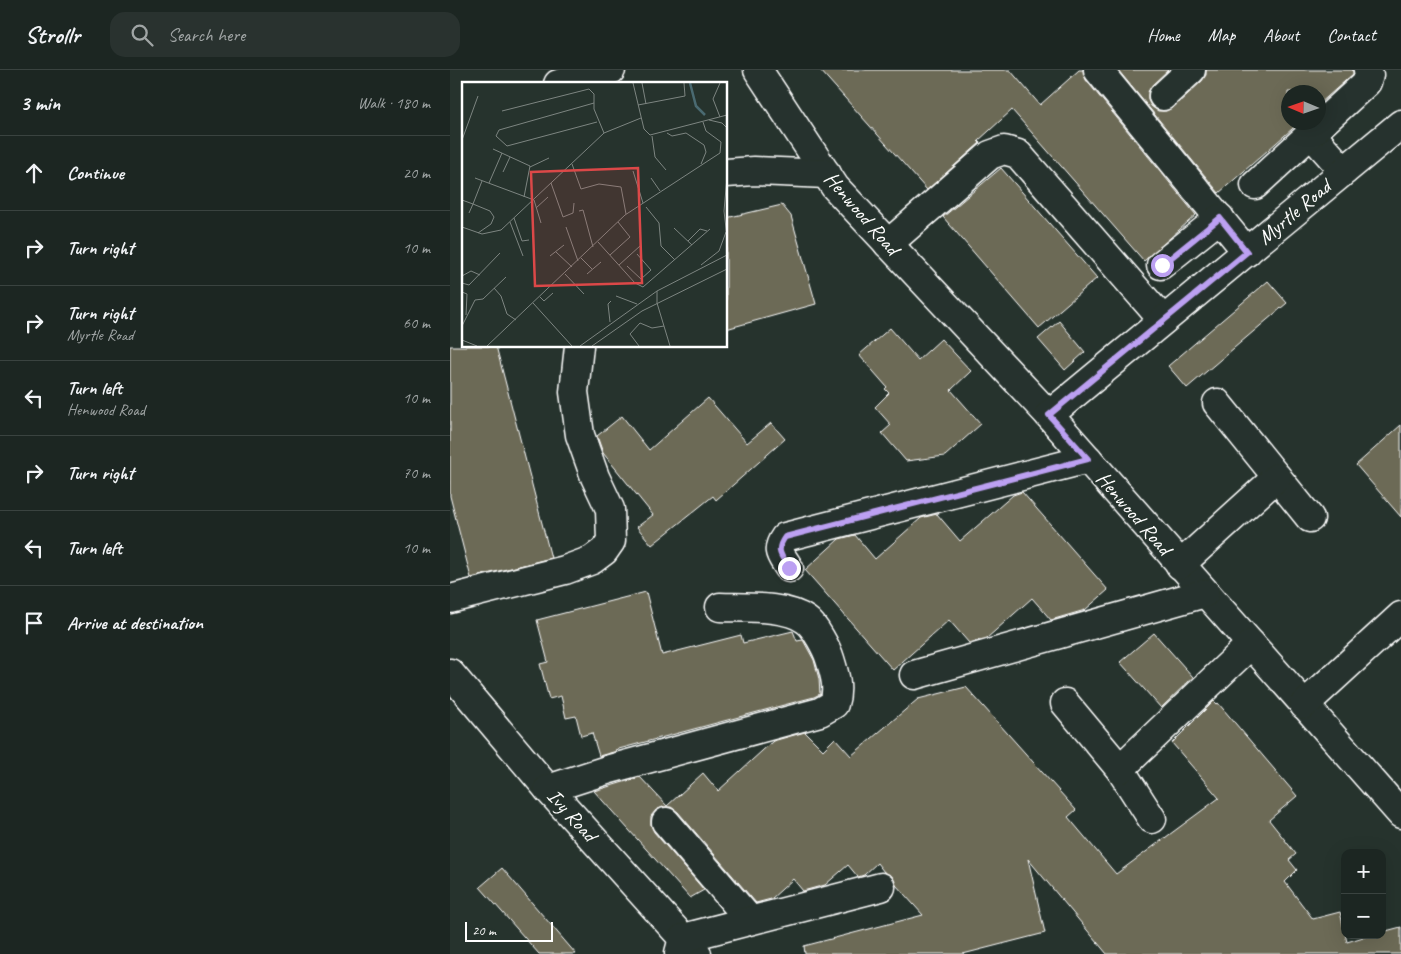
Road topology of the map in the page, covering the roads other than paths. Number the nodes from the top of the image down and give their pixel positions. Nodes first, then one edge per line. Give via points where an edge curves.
1 (611, 70) edge
2 (758, 70) edge
3 (1098, 70) edge
4 (1191, 70) edge
5 (1368, 70) edge
6 (566, 82) edge
7 (1162, 96) dead end
8 (1401, 124) edge
9 (1311, 134) junction
10 (1344, 171) junction
11 (728, 173) edge
12 (827, 174) junction
13 (1255, 185) dead end
14 (1220, 218) junction
15 (888, 244) junction
16 (1247, 252) junction
17 (1162, 265) dead end
18 (1164, 320) junction
19 (579, 348) edge
20 (1217, 403) dead end
21 (1049, 415) junction
22 (1088, 459) junction
23 (1277, 477) junction
24 (1310, 518) dead end
25 (1180, 565) junction
26 (789, 568) dead end
27 (1205, 593) junction
28 (450, 599) edge
29 (720, 607) dead end
30 (1401, 616) edge
31 (1250, 644) junction
32 (450, 673) edge
33 (914, 675) dead end
34 (1065, 703) dead end
35 (1304, 704) junction
36 (1120, 768) junction
37 (548, 788) junction
38 (1401, 814) edge
39 (1152, 819) dead end
40 (666, 822) dead end
41 (881, 887) dead end
42 (750, 920) junction
43 (686, 949) edge

1 - 6 street
2 - 12 street, Henwood Road
3 - 14 street
4 - 7 street
5 - 9 street via 1366,82
8 - 10 street, Myrtle Road
9 - 10 street
9 - 13 street
10 - 16 street, Myrtle Road
11 - 12 street
12 - 15 street, Henwood Road via 835,187
14 - 16 street
14 - 17 street
15 - 18 street via 990,155 1004,150 1018,154
15 - 21 street, Henwood Road
16 - 18 street, Myrtle Road
18 - 21 street, Myrtle Road
19 - 28 street via 574,392 580,436 610,509 611,541 592,560
20 - 23 street
21 - 22 street, Henwood Road
22 - 25 street, Henwood Road
22 - 26 street via 785,537 779,552
23 - 24 street
23 - 25 street
25 - 27 street, Henwood Road
27 - 31 street, Henwood Road
27 - 33 street
29 - 37 street via 782,610 808,620 828,654 836,677 834,704 820,712
30 - 35 street
31 - 35 street, Henwood Road
31 - 36 street
32 - 37 street, Ivy Road
34 - 36 street
35 - 38 street, Henwood Road
36 - 39 street
37 - 43 street, Ivy Road
40 - 42 street
41 - 42 street
42 - 43 street

